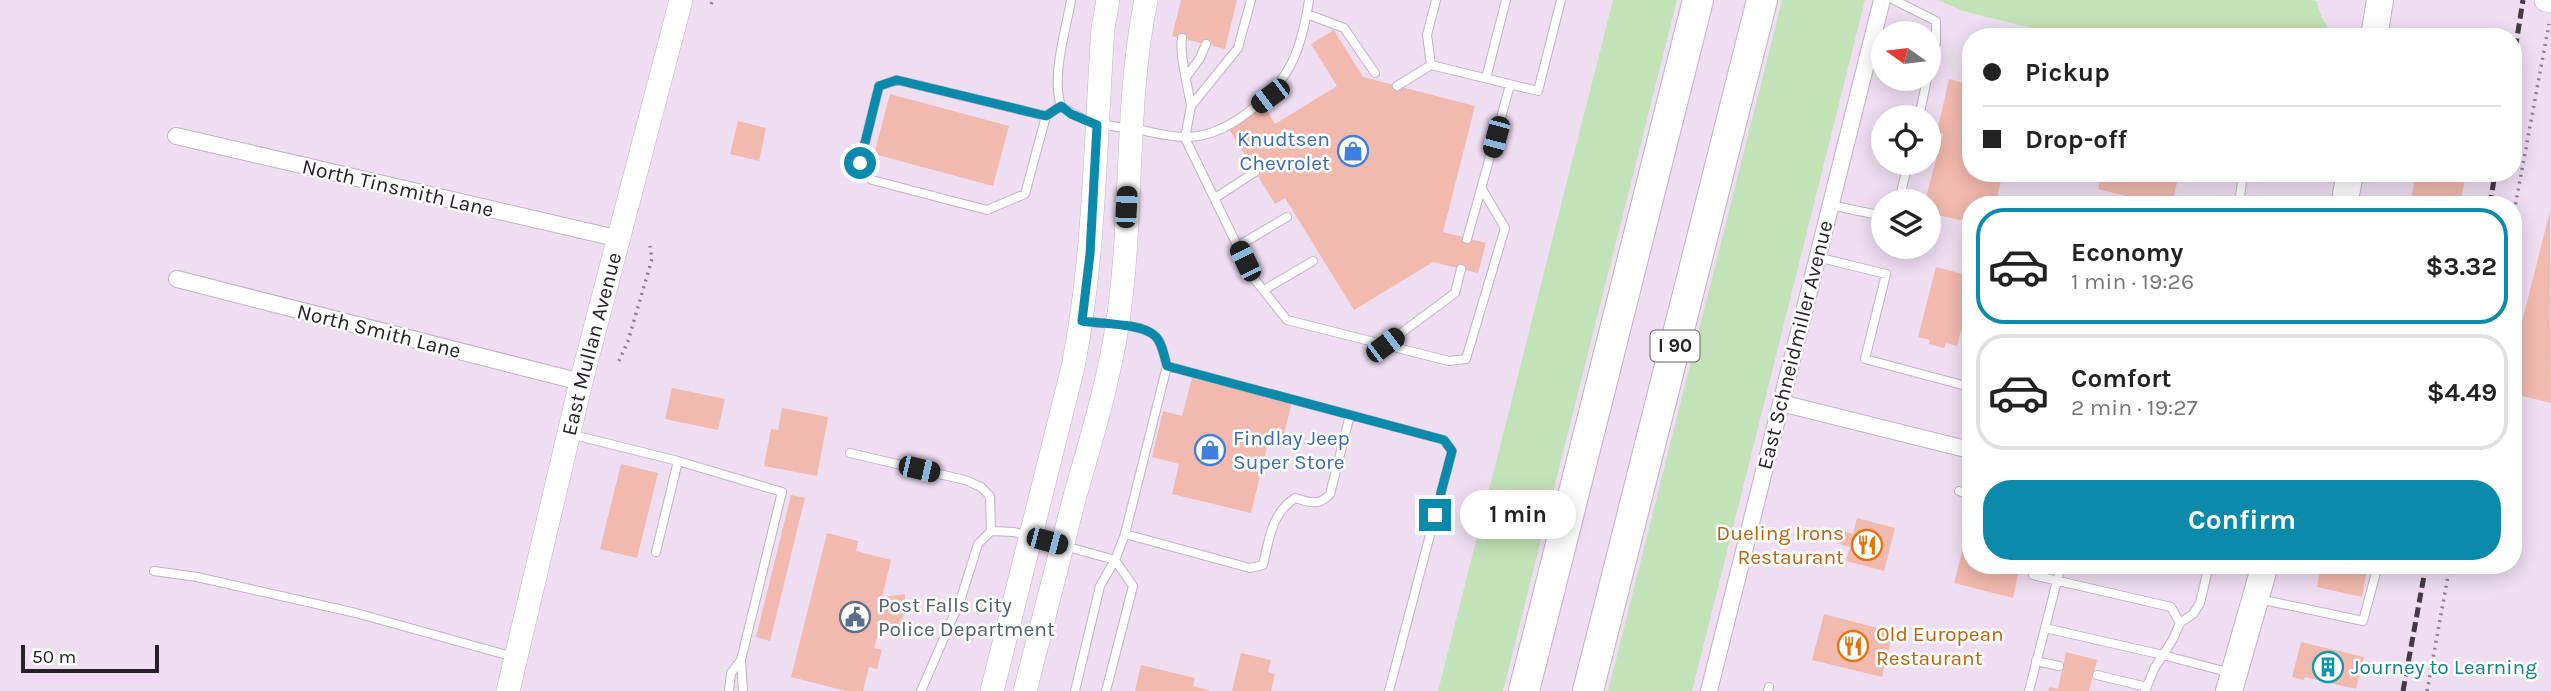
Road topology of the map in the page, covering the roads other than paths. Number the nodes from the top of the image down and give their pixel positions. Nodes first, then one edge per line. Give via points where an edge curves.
1 (681, 0) edge
2 (1071, 0) edge
3 (1108, 0) edge
4 (1146, 0) edge
5 (1251, 0) edge
6 (1309, 0) edge
7 (1436, 0) edge
8 (1506, 0) edge
9 (1561, 0) edge
10 (1698, 0) edge
11 (1762, 0) edge
12 (1882, 0) edge
13 (1894, 0) edge
14 (2380, 0) edge
15 (1307, 14) junction
16 (1936, 21) edge
17 (2375, 28) edge
18 (1182, 38) dead end
19 (1206, 44) dead end
20 (1431, 65) junction
21 (1375, 73) dead end
22 (1187, 76) junction
23 (1486, 78) junction
24 (1510, 85) junction
25 (1397, 86) dead end
26 (1061, 106) junction
27 (1191, 106) junction
28 (1046, 116) junction
29 (1097, 125) junction
30 (1131, 129) junction
31 (176, 136) dead end
32 (1185, 138) junction
33 (1255, 172) dead end
34 (1482, 190) junction
35 (1215, 198) junction
36 (1830, 205) junction
37 (1871, 214) edge
38 (1287, 217) dead end
39 (620, 239) junction
40 (1467, 239) dead end
41 (1238, 246) junction
42 (1817, 257) junction
43 (1313, 261) dead end
44 (1461, 269) dead end
45 (177, 279) dead end
46 (1264, 290) junction
47 (1082, 321) junction
48 (1117, 326) junction
49 (1385, 345) junction
50 (1167, 366) junction
51 (581, 382) junction
52 (1962, 385) edge
53 (1781, 403) junction
54 (1350, 415) junction
55 (569, 433) junction
56 (1962, 448) edge
57 (850, 453) dead end
58 (678, 461) junction
59 (1959, 492) dead end
60 (1962, 493) edge
61 (991, 531) junction
62 (1125, 534) junction
63 (1031, 537) junction
64 (1062, 545) junction
65 (656, 552) dead end
66 (1115, 560) junction
67 (154, 571) dead end
68 (2033, 574) edge
69 (2059, 574) edge
70 (2207, 574) edge
71 (2263, 574) edge
72 (2376, 574) edge
73 (2057, 580) junction
74 (2256, 598) junction
75 (2180, 623) junction
76 (2045, 628) junction
77 (2163, 655) junction
78 (517, 658) junction
79 (741, 660) junction
80 (2036, 661) junction
81 (2059, 666) dead end
82 (2097, 675) dead end
83 (2232, 682) edge
84 (2146, 689) edge
85 (508, 691) edge
86 (729, 691) edge
87 (743, 691) edge
88 (921, 691) edge
89 (992, 691) edge
90 (1025, 691) edge
91 (1075, 691) edge
92 (1106, 691) edge
93 (1389, 691) edge
94 (1524, 691) edge
95 (1588, 691) edge
96 (1709, 691) edge
97 (2029, 691) edge

1 - 39 street, East Mullan Avenue
2 - 26 lane via 1058,73
3 - 29 street
4 - 30 street
5 - 27 lane via 1238,48
6 - 15 lane
7 - 20 lane via 1427,35
8 - 23 lane
9 - 24 lane via 1538,91
10 - 94 highway
11 - 95 highway, I 90
12 - 36 street, East Schneidmiller Avenue
13 - 16 lane
14 - 17 main road
15 - 21 lane via 1344,28
15 - 32 lane via 1286,76 1270,96 1236,122 1207,135
18 - 22 lane
19 - 22 lane
20 - 23 lane
20 - 25 lane
22 - 27 lane
23 - 24 lane
24 - 34 lane
26 - 28 lane
26 - 29 lane
27 - 32 lane
28 - 28 lane via 897,80 879,86 860,163 873,180 987,210 1025,194
29 - 30 lane
29 - 47 street
30 - 32 lane
30 - 48 street
31 - 39 street, North Tinsmith Lane
32 - 35 lane
33 - 35 lane
34 - 40 lane
34 - 49 lane via 1505,228 1466,359 1449,361
35 - 41 lane
36 - 37 lane
36 - 42 street, East Schneidmiller Avenue
38 - 41 lane
39 - 51 street, East Mullan Avenue
41 - 46 lane
42 - 52 lane via 1886,274 1865,359
42 - 53 street, East Schneidmiller Avenue
43 - 46 lane
44 - 49 lane via 1455,293
45 - 51 street, North Smith Lane
46 - 49 lane via 1287,320
47 - 48 lane
47 - 63 street
48 - 50 lane via 1142,328 1156,335
48 - 64 street
50 - 54 lane
50 - 62 lane
51 - 55 street, East Mullan Avenue
53 - 56 street
53 - 96 street, East Schneidmiller Avenue
54 - 62 lane via 1330,494 1317,504 1295,498 1283,506 1274,520 1263,565 1250,568
54 - 93 lane via 1444,440 1452,451
55 - 58 lane
55 - 78 street, East Mullan Avenue
57 - 61 lane via 981,487 990,496
58 - 65 lane
58 - 79 lane via 782,492
59 - 60 lane
61 - 63 lane
61 - 88 lane via 978,544 960,601
62 - 66 lane
63 - 64 lane
63 - 89 street
64 - 66 lane
64 - 90 street
66 - 91 lane via 1100,586
66 - 92 lane via 1133,586
67 - 78 lane via 356,613
68 - 73 lane
69 - 73 lane
70 - 75 lane via 2200,603
71 - 74 main road
72 - 74 lane via 2364,621
73 - 75 lane via 2171,607
73 - 76 lane
74 - 83 main road
75 - 77 lane
76 - 77 lane
76 - 80 lane
77 - 83 lane
77 - 84 lane
78 - 85 street, East Mullan Avenue
79 - 86 lane via 731,673
79 - 87 lane
80 - 81 lane
80 - 97 lane
82 - 84 lane

